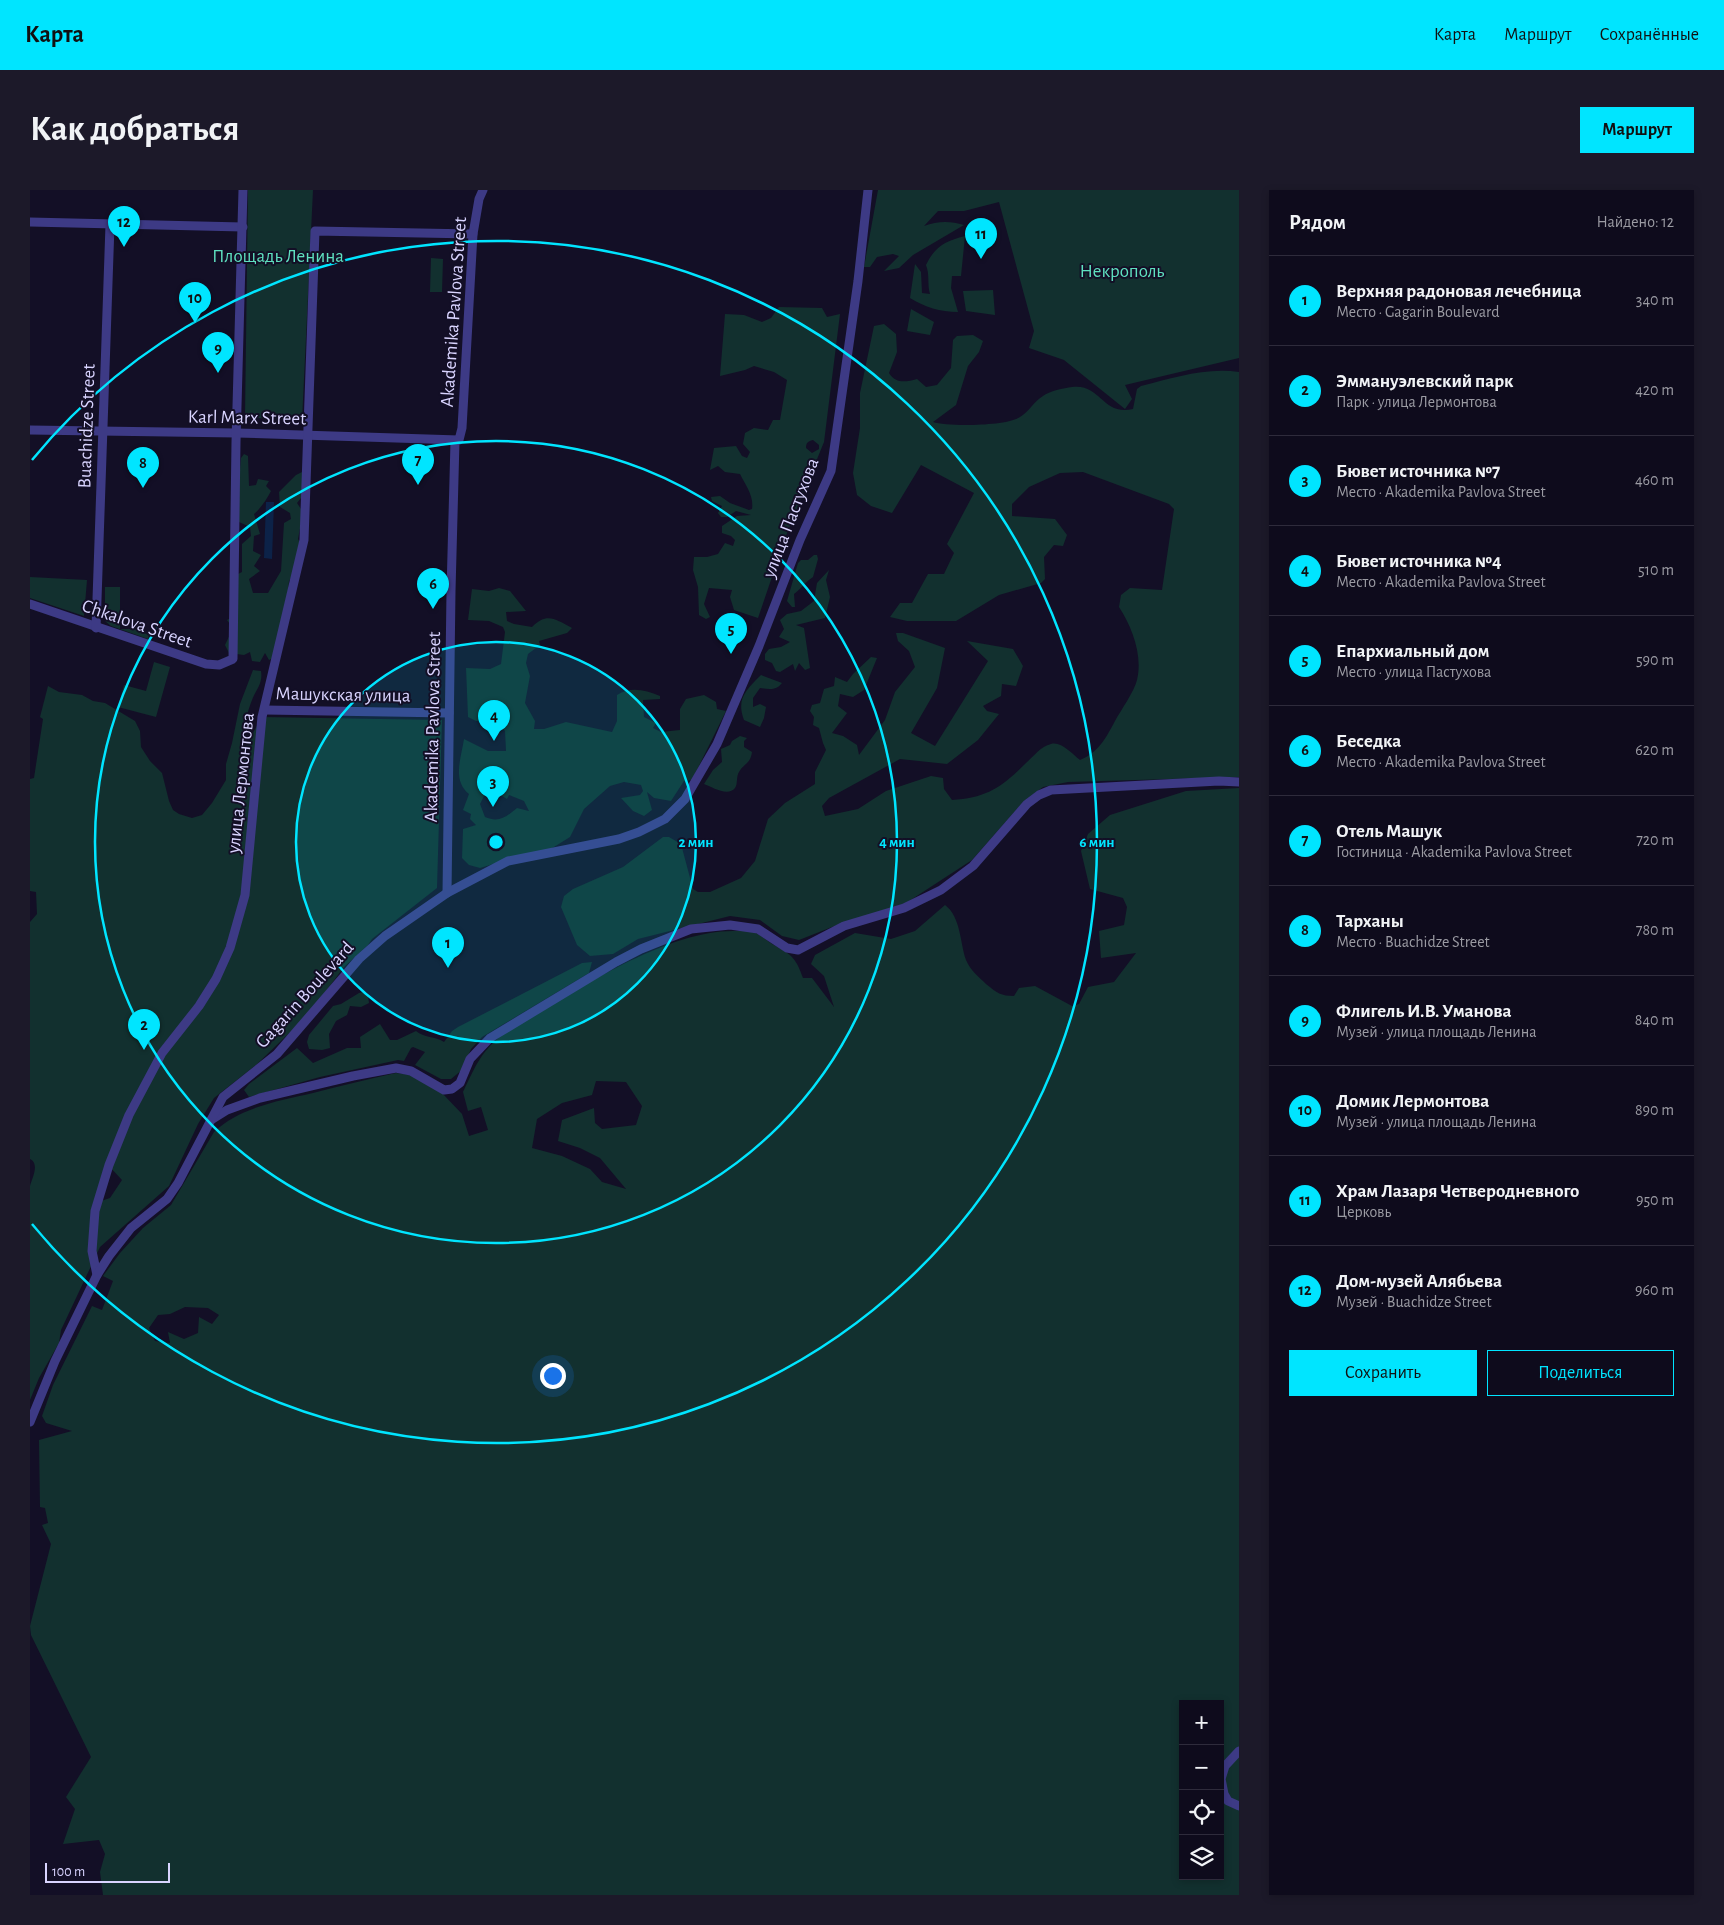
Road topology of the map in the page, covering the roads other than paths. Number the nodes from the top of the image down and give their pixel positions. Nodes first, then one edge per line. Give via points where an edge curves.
1 (243, 190) edge
2 (483, 190) edge
3 (868, 190) edge
4 (30, 222) edge
5 (110, 225) junction
6 (243, 227) junction
7 (473, 234) junction
8 (30, 430) edge
9 (104, 431) junction
10 (237, 433) junction
11 (309, 435) junction
12 (458, 439) junction
13 (30, 604) edge
14 (96, 628) junction
15 (265, 710) junction
16 (449, 713) junction
17 (1239, 782) edge
18 (655, 825) joint
19 (447, 893) junction
20 (209, 1122) junction
21 (96, 1275) junction
22 (30, 1422) edge
23 (1239, 1751) edge
24 (1239, 1806) edge

1 - 6 street
2 - 7 street, Akademika Pavlova Street
3 - 18 street, улица Пастухова via 831,471 717,744 685,799
4 - 5 street
5 - 6 street
5 - 9 street, Buachidze Street
6 - 10 street
7 - 11 street, улица Лермонтова via 315,231
7 - 12 street, Akademika Pavlova Street
8 - 9 street, Karl Marx Street
9 - 10 street, Karl Marx Street
9 - 14 street, Buachidze Street
10 - 11 street, Karl Marx Street
10 - 14 street, Chkalova Street via 233,659 219,665 206,664
11 - 12 street, Karl Marx Street
11 - 15 street, улица Лермонтова via 304,540
12 - 16 street, Akademika Pavlova Street
13 - 14 street, Chkalova Street
15 - 16 street, Машукская улица
15 - 21 street, улица Лермонтова via 245,895 230,948 216,979 162,1053 129,1115 109,1165 96,1211 92,1251
16 - 19 street, Akademika Pavlova Street
17 - 20 street via 1051,790 1027,804 973,866 941,890 904,908 844,926 798,950 788,948 758,929 730,926 691,929 641,949 490,1038 470,1059 460,1083 452,1089 444,1090 411,1070 396,1068 260,1098 227,1110
18 - 19 street, Gagarin Boulevard via 619,838 508,861
19 - 20 street, Gagarin Boulevard via 385,936 359,959 277,1054 223,1097
20 - 21 street, Gagarin Boulevard via 167,1199 131,1228
21 - 22 street, Gagarin Boulevard
23 - 24 street via 1225,1766 1221,1779 1228,1801

